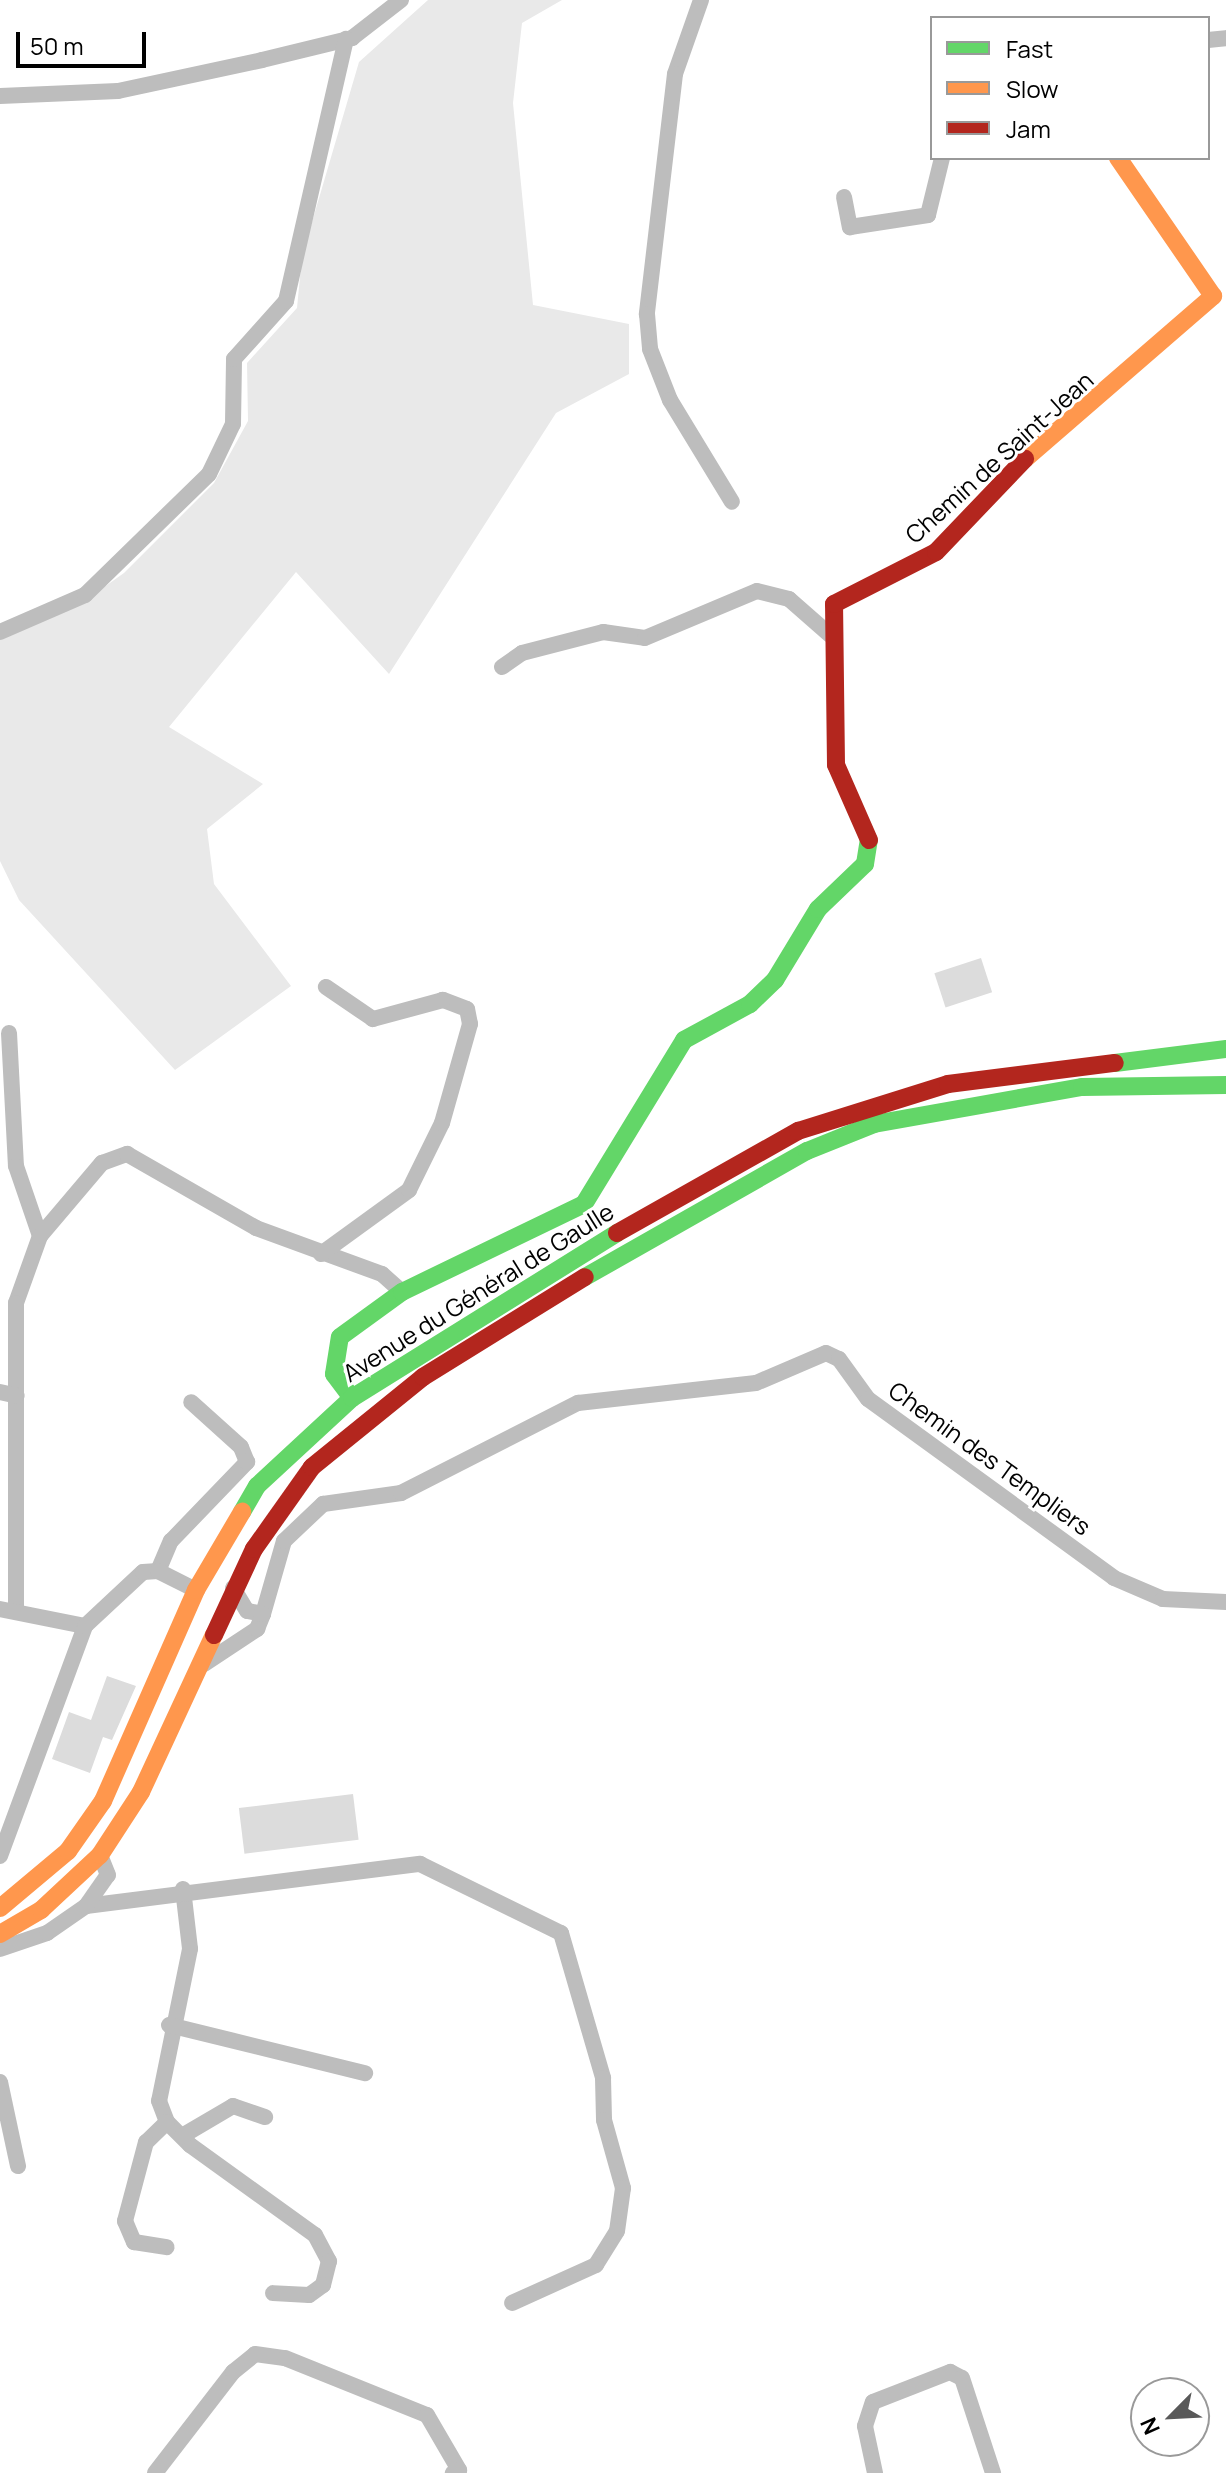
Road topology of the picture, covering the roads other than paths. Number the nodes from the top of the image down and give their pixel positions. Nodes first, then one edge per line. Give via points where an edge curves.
1 (401, 0) edge
2 (701, 0) edge
3 (346, 39) junction
4 (0, 96) edge
5 (942, 160) edge
6 (1119, 160) edge
7 (844, 197) dead end
8 (1219, 300) edge
9 (732, 502) dead end
10 (0, 632) edge
11 (830, 635) junction
12 (502, 667) dead end
13 (326, 987) dead end
14 (9, 1033) dead end
15 (1226, 1049) edge
16 (1226, 1085) edge
17 (40, 1236) junction
18 (321, 1254) junction
19 (402, 1292) junction
20 (8, 1394) edge
21 (352, 1398) junction
22 (191, 1402) dead end
23 (158, 1571) junction
24 (233, 1588) junction
25 (196, 1590) junction
26 (1226, 1602) edge
27 (8, 1609) edge
28 (263, 1614) junction
29 (85, 1626) junction
30 (195, 1667) junction
31 (20, 1813) junction
32 (0, 1832) edge
33 (100, 1855) junction
34 (0, 1856) edge
35 (183, 1889) junction
36 (86, 1906) junction
37 (0, 1908) edge
38 (0, 1934) edge
39 (0, 1949) edge
40 (169, 2025) junction
41 (365, 2073) dead end
42 (0, 2082) edge
43 (265, 2117) dead end
44 (167, 2122) junction
45 (182, 2136) junction
46 (18, 2166) dead end
47 (167, 2247) dead end
48 (273, 2293) dead end
49 (512, 2303) dead end
50 (155, 2473) edge
51 (453, 2473) edge
52 (875, 2473) edge
53 (993, 2473) edge

1 - 3 street
2 - 9 street via 675,74 647,314 650,349 670,400
3 - 4 street via 118,91
3 - 10 street via 286,301 234,359 233,424 209,474 85,595
5 - 7 street via 928,215 850,227
6 - 8 main road, Chemin de Saint-Jean
8 - 11 main road, Chemin de Saint-Jean via 1026,458 936,552 834,604
11 - 12 street via 789,599 757,591 645,638 603,632 522,653
11 - 19 main road, Chemin de Saint-Jean via 836,765 870,831 865,864 818,909 775,980 750,1004 684,1040 584,1204
13 - 18 street via 373,1019 443,1000 467,1009 470,1024 442,1123 409,1190
14 - 17 street via 16,1166
15 - 21 main road, Avenue du Général de Gaulle via 948,1084 798,1131 613,1235
16 - 24 main road, Avenue du Général de Gaulle via 1082,1087 953,1104 807,1151 622,1254 367,1416 312,1467
17 - 18 street via 102,1163 127,1154 219,1209
17 - 20 street via 16,1303
18 - 19 street via 382,1274
19 - 21 main road, Chemin de Saint-Jean via 340,1337 334,1374
20 - 27 street
21 - 25 main road, Avenue du Général de Gaulle via 257,1486
22 - 23 street via 241,1447 247,1462 171,1541
23 - 25 street
23 - 29 street via 143,1572 110,1597
24 - 28 street via 247,1611
24 - 30 main road, Avenue du Général de Gaulle
25 - 37 main road, Avenue du Général de Gaulle via 103,1801 68,1851
26 - 28 street, Chemin des Templiers via 1163,1599 1114,1578 868,1399 839,1359 826,1353 756,1383 578,1403 415,1487 323,1504 309,1511 272,1562
27 - 29 street
28 - 30 street via 257,1629
29 - 31 street
30 - 33 main road, Avenue du Général de Gaulle via 141,1792
31 - 32 street
31 - 34 street
33 - 36 street via 108,1875
33 - 38 main road, Avenue du Général de Gaulle via 41,1910
35 - 36 street
35 - 40 street via 190,1949
35 - 49 street via 420,1864 561,1933 603,2078 604,2120 623,2188 617,2231 596,2265
36 - 39 street via 47,1933
40 - 41 street
40 - 44 street via 159,2101
42 - 46 street
43 - 45 street via 233,2106
44 - 45 street
44 - 47 street via 146,2142 125,2221 134,2242
45 - 48 street via 315,2235 329,2261 323,2285 309,2295
50 - 51 street via 233,2372 255,2354 285,2358 427,2415 459,2470
52 - 53 street via 865,2426 873,2402 950,2372 962,2378

